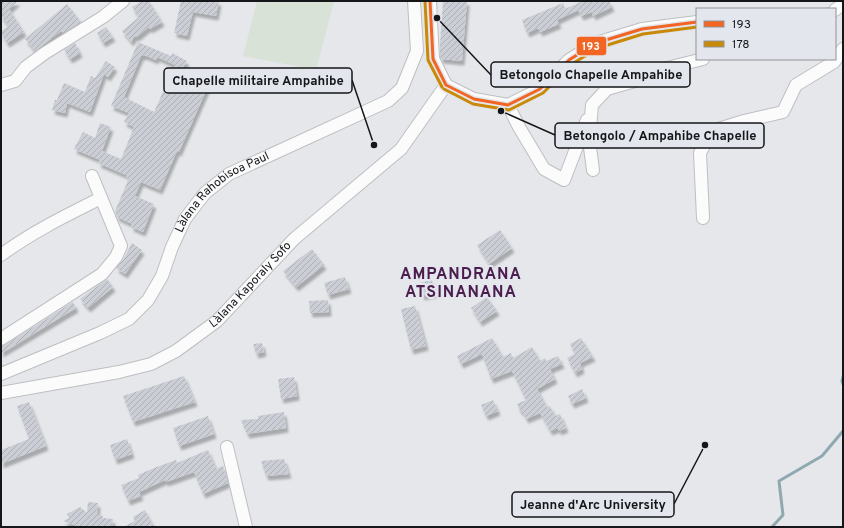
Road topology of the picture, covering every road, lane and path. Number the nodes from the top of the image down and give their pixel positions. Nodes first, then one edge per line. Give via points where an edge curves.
1 (123, 1) edge
2 (414, 1) edge
3 (430, 1) edge
4 (696, 22) edge
5 (699, 60) edge
6 (828, 60) edge
7 (446, 84) junction
8 (1, 85) edge
9 (508, 105) junction
10 (592, 105) junction
11 (593, 170) dead end
12 (92, 176) dead end
13 (101, 198) junction
14 (703, 218) dead end
15 (1, 255) edge
16 (1, 339) edge
17 (1, 374) edge
18 (1, 393) edge
19 (227, 447) dead end
20 (246, 527) edge

1 - 8 street via 103,17 39,57 26,67 15,81
2 - 17 street, Làlana Rahobisoa Paul via 417,52 402,88 388,101 229,174 205,193 185,219 162,276 148,300 129,319
3 - 7 street via 434,59
4 - 9 street via 642,29 596,43 569,60 540,89
5 - 10 street via 667,68 635,82 607,90
6 - 14 street via 796,84 783,112 712,131 700,153
7 - 9 street via 474,99
7 - 18 street, Làlana Kaporaly Sofo via 401,150 294,239 217,321 176,351 151,364 126,371
9 - 10 street via 544,169 564,180
10 - 11 street via 589,140
12 - 13 street
13 - 15 street via 44,227
13 - 16 street via 121,246 116,257 102,274
19 - 20 street

